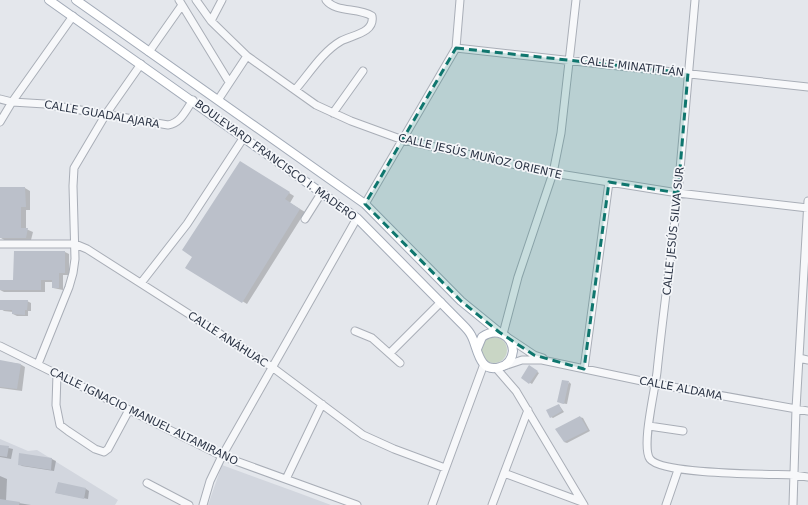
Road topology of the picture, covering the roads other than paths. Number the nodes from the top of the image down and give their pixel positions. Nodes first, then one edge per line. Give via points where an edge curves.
1 (49, 0) edge
2 (196, 0) edge
3 (222, 0) edge
4 (326, 0) edge
5 (460, 0) edge
6 (576, 0) edge
7 (695, 0) edge
8 (81, 1) edge
9 (180, 2) edge
10 (73, 16) junction
11 (211, 21) junction
12 (456, 48) junction
13 (149, 52) junction
14 (247, 56) junction
15 (570, 59) junction
16 (141, 64) junction
17 (363, 72) dead end
18 (688, 73) junction
19 (229, 82) junction
20 (808, 86) edge
21 (295, 90) junction
22 (0, 99) edge
23 (193, 100) junction
24 (218, 100) junction
25 (12, 102) junction
26 (333, 113) junction
27 (106, 114) junction
28 (0, 122) edge
29 (244, 137) junction
30 (403, 140) junction
31 (553, 173) junction
32 (609, 182) junction
33 (322, 192) junction
34 (678, 193) junction
35 (808, 201) edge
36 (366, 204) junction
37 (808, 208) edge
38 (357, 218) junction
39 (305, 219) dead end
40 (0, 244) edge
41 (75, 244) junction
42 (142, 283) junction
43 (441, 302) junction
44 (804, 326) edge
45 (356, 331) dead end
46 (504, 335) junction
47 (800, 341) junction
48 (808, 342) edge
49 (0, 346) edge
50 (477, 349) junction
51 (390, 353) junction
52 (799, 358) junction
53 (808, 360) edge
54 (554, 362) junction
55 (400, 363) dead end
56 (38, 364) junction
57 (484, 364) junction
58 (272, 367) junction
59 (500, 367) junction
60 (584, 369) junction
61 (56, 374) junction
62 (656, 384) junction
63 (322, 404) junction
64 (796, 409) junction
65 (129, 410) junction
66 (528, 410) junction
67 (808, 411) edge
68 (649, 426) junction
69 (684, 431) dead end
70 (222, 456) junction
71 (446, 468) junction
72 (678, 470) junction
73 (504, 473) junction
74 (794, 475) junction
75 (808, 477) edge
76 (286, 479) junction
77 (147, 483) dead end
78 (583, 504) edge
79 (189, 505) edge
80 (203, 505) edge
81 (357, 505) edge
82 (432, 505) edge
83 (492, 505) edge
84 (666, 505) edge
85 (793, 505) edge

1 - 10 main road, BOULEVARD FRANCISCO I. MADERO
2 - 11 street, CALLE JESÚS MUÑOZ ORIENTE
3 - 11 street
4 - 21 street via 330,5 366,12 372,16 372,23 367,30 334,46
5 - 12 street
6 - 15 street
7 - 18 street, CALLE JESÚS SILVA SUR
8 - 13 main road, BOULEVARD FRANCISCO I. MADERO
9 - 13 street
9 - 19 street
10 - 16 main road, BOULEVARD FRANCISCO I. MADERO
10 - 25 street
11 - 14 street, CALLE JESÚS MUÑOZ ORIENTE
12 - 15 street, CALLE MINATITLÁN
12 - 30 street
13 - 24 main road, BOULEVARD FRANCISCO I. MADERO
14 - 19 street
14 - 21 street, CALLE JESÚS MUÑOZ ORIENTE
15 - 18 street, CALLE MINATITLÁN
15 - 31 street via 561,133
16 - 23 main road, BOULEVARD FRANCISCO I. MADERO
16 - 27 street
17 - 26 street
18 - 20 street, CALLE MINATITLÁN
18 - 34 street, CALLE JESÚS SILVA SUR
19 - 24 street
21 - 26 street, CALLE JESÚS MUÑOZ ORIENTE
22 - 25 street, CALLE GUADALAJARA
23 - 27 street, CALLE GUADALAJARA via 175,124
23 - 29 main road, BOULEVARD FRANCISCO I. MADERO
24 - 36 main road, BOULEVARD FRANCISCO I. MADERO
25 - 27 street, CALLE GUADALAJARA via 38,103
25 - 28 street
26 - 30 street, CALLE JESÚS MUÑOZ ORIENTE
27 - 41 street via 74,168
29 - 33 main road, BOULEVARD FRANCISCO I. MADERO
29 - 42 street via 187,224
30 - 31 street, CALLE JESÚS MUÑOZ ORIENTE
30 - 36 street
31 - 32 street, CALLE JESÚS MUÑOZ ORIENTE
31 - 46 street via 518,277
32 - 34 street, CALLE JESÚS MUÑOZ ORIENTE
32 - 60 street
33 - 38 main road, BOULEVARD FRANCISCO I. MADERO
33 - 39 street
34 - 37 street, CALLE JESÚS MUÑOZ ORIENTE
34 - 62 street, CALLE JESÚS SILVA SUR
35 - 37 street
36 - 46 main road, BOULEVARD FRANCISCO I. MADERO via 461,301
37 - 44 street
38 - 43 main road, BOULEVARD FRANCISCO I. MADERO
38 - 58 street
40 - 41 street, CALLE ANÁHUAC
41 - 42 street, CALLE ANÁHUAC
41 - 56 street via 74,266 69,287
42 - 58 street, CALLE ANÁHUAC
43 - 50 main road, BOULEVARD FRANCISCO I. MADERO via 471,334
43 - 51 street
44 - 47 street
45 - 51 street via 372,338
46 - 50 main road via 486,335
46 - 54 street, CALLE ALDAMA via 534,354
46 - 59 main road via 513,347 513,356
47 - 48 street
47 - 52 street
49 - 56 street, CALLE IGNACIO MANUEL ALTAMIRANO
50 - 57 main road
51 - 55 street
52 - 53 street
52 - 64 street
54 - 59 street, CALLE ALDAMA via 530,359
54 - 60 street, CALLE ALDAMA
56 - 61 street, CALLE IGNACIO MANUEL ALTAMIRANO
57 - 59 main road
57 - 71 street
58 - 63 street, CALLE ANÁHUAC
58 - 70 street
59 - 66 street
60 - 62 street, CALLE ALDAMA
61 - 65 street, CALLE IGNACIO MANUEL ALTAMIRANO
61 - 65 street via 56,406 60,424 95,449 104,452 108,449
62 - 64 street, CALLE ALDAMA
62 - 68 street, CALLE JESÚS SILVA SUR
63 - 71 street, CALLE ANÁHUAC via 363,435
63 - 76 street
64 - 67 street, CALLE ALDAMA
64 - 74 street
65 - 70 street, CALLE IGNACIO MANUEL ALTAMIRANO
66 - 73 street
66 - 78 street
68 - 69 street
68 - 72 street, CALLE JESÚS SILVA SUR via 646,453 651,461
70 - 76 street, CALLE IGNACIO MANUEL ALTAMIRANO
70 - 80 street
71 - 82 street
72 - 74 street
72 - 84 street
73 - 78 street
73 - 83 street
74 - 75 street
74 - 85 street
76 - 81 street, CALLE IGNACIO MANUEL ALTAMIRANO
77 - 79 street

